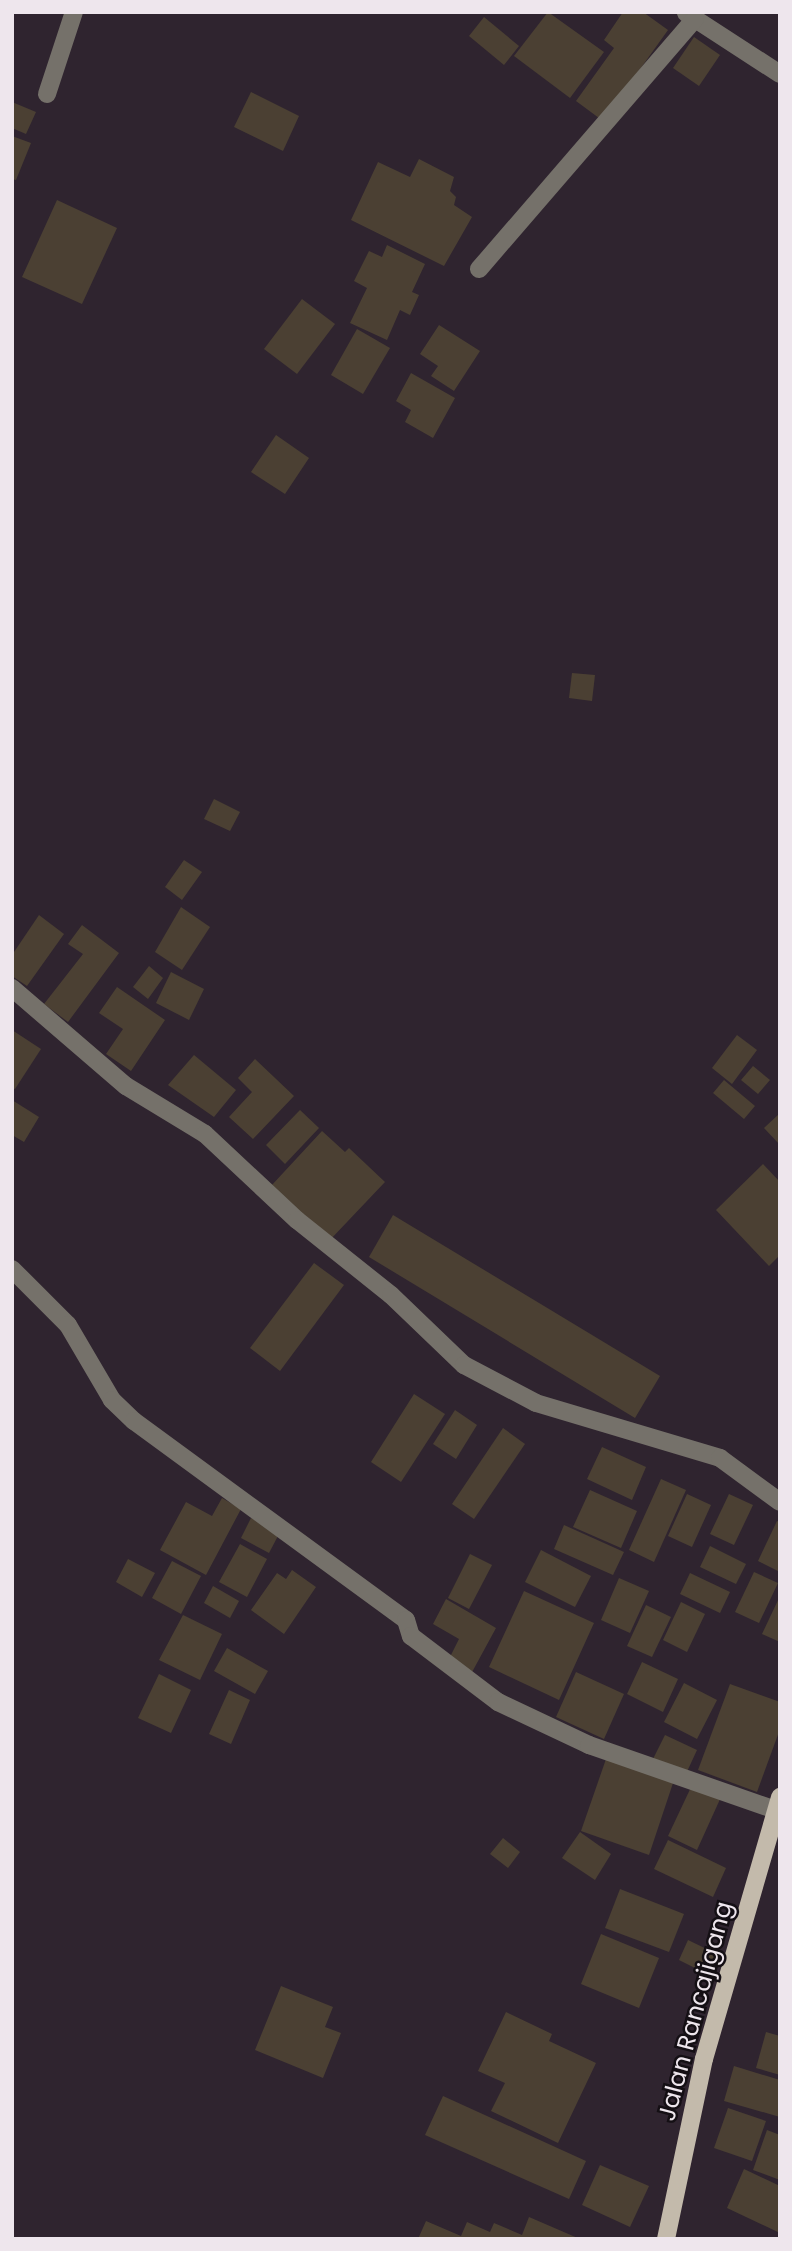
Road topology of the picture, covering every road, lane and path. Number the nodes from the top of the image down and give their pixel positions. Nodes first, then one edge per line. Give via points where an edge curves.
1 (74, 12) edge
2 (690, 16) edge
3 (780, 74) edge
4 (47, 94) dead end
5 (480, 269) dead end
6 (12, 988) edge
7 (12, 1269) edge
8 (780, 1502) edge
9 (778, 1804) edge
10 (665, 2237) edge

1 - 4 street
2 - 3 street
2 - 5 street
6 - 8 street via 126,1086 205,1134 297,1220 391,1295 464,1365 536,1403 720,1458
7 - 9 street via 68,1325 111,1400 406,1620 411,1636 498,1702 589,1745
9 - 10 main road, Jalan Rancajigang via 704,2059

